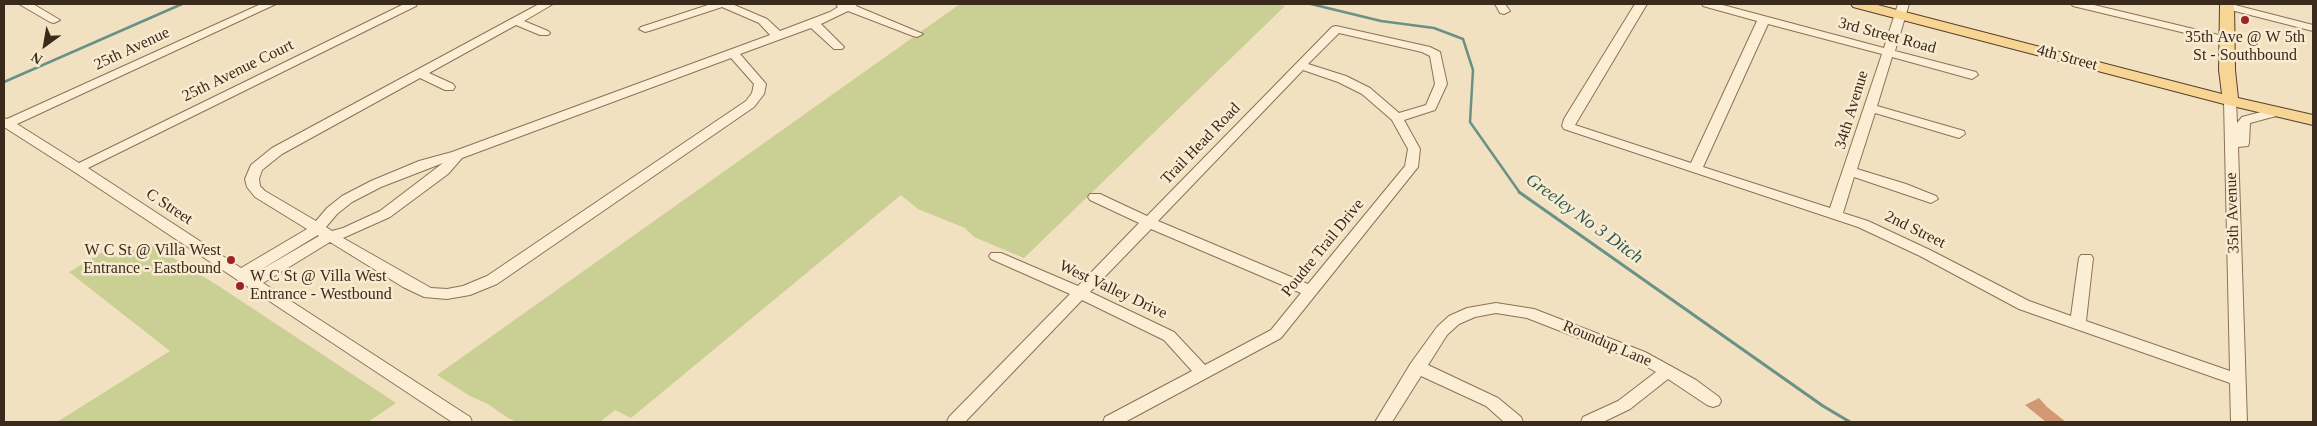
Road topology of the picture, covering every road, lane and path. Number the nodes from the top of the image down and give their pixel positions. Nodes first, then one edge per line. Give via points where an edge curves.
1 (25, 4) edge
2 (270, 4) edge
3 (412, 4) edge
4 (547, 4) edge
5 (722, 4) edge
6 (1640, 4) edge
7 (1707, 4) edge
8 (1858, 4) edge
9 (2077, 4) edge
10 (846, 5) edge
11 (2227, 5) edge
12 (1902, 9) edge
13 (1764, 19) junction
14 (54, 20) dead end
15 (515, 21) junction
16 (813, 23) junction
17 (2313, 28) edge
18 (645, 29) dead end
19 (544, 34) dead end
20 (917, 34) dead end
21 (778, 36) junction
22 (2227, 40) junction
23 (838, 47) dead end
24 (733, 52) junction
25 (1887, 52) junction
26 (1301, 66) junction
27 (420, 73) junction
28 (1972, 75) dead end
29 (449, 87) dead end
30 (2230, 101) junction
31 (1870, 108) junction
32 (2277, 112) junction
33 (1397, 118) junction
34 (2313, 120) edge
35 (6, 123) edge
36 (1959, 134) dead end
37 (2231, 144) junction
38 (457, 155) junction
39 (78, 168) junction
40 (1695, 169) junction
41 (1850, 171) junction
42 (1095, 197) dead end
43 (1931, 199) dead end
44 (1835, 215) junction
45 (1148, 222) junction
46 (324, 233) junction
47 (996, 256) dead end
48 (2086, 258) dead end
49 (247, 279) junction
50 (1310, 291) junction
51 (1080, 293) junction
52 (2078, 324) junction
53 (1417, 368) junction
54 (1668, 371) junction
55 (1203, 373) junction
56 (2238, 380) junction
57 (1712, 400) dead end
58 (464, 422) edge
59 (955, 422) edge
60 (1111, 422) edge
61 (1383, 422) edge
62 (1515, 422) edge
63 (1589, 422) edge
64 (2239, 422) edge

1 - 14 street
2 - 35 street, 25th Avenue
3 - 39 street, 25th Avenue Court
4 - 15 street
5 - 18 street
5 - 21 street via 763,21
6 - 40 street, 2nd Street via 1568,126
7 - 13 street, 3rd Street Road
8 - 12 main road, 4th Street
9 - 22 street
10 - 16 street
10 - 20 street
11 - 17 street
11 - 22 main road, 35th Avenue
12 - 25 street, 34th Avenue
12 - 30 main road, 4th Street
13 - 25 street, 3rd Street Road
13 - 40 street
15 - 19 street
15 - 27 street
16 - 21 street
16 - 23 street
21 - 24 street
22 - 30 main road, 35th Avenue
24 - 38 street
24 - 46 street via 760,84 758,94 750,104 540,248 477,287 447,294 429,293
25 - 28 street, 3rd Street Road
25 - 31 street, 34th Avenue
26 - 33 street, Poudre Trail Drive via 1366,90
26 - 33 street, Trail Head Road via 1336,29 1436,54 1441,84 1431,107
26 - 45 street, Trail Head Road
27 - 29 street
27 - 46 street via 277,151 256,168 252,178 260,194
30 - 32 main road, 4th Street
30 - 37 street, 35th Avenue
31 - 36 street
31 - 41 street, 34th Avenue
32 - 34 main road, 4th Street
32 - 37 street via 2246,120 2243,143
33 - 50 street, Poudre Trail Drive via 1414,149 1411,167
35 - 39 street, C Street
37 - 56 street, 35th Avenue
38 - 46 street via 443,170 392,209 365,225
38 - 46 street via 413,168 363,190 332,211
39 - 49 street, C Street
40 - 44 street, 2nd Street
41 - 43 street
41 - 44 street, 34th Avenue
42 - 45 street
44 - 52 street, 2nd Street via 1863,224 1925,253 2024,305
45 - 50 street
45 - 51 street, Trail Head Road
46 - 49 street
47 - 51 street, West Valley Drive
48 - 52 street
49 - 58 street, C Street
50 - 55 street, Poudre Trail Drive via 1276,334
51 - 55 street, West Valley Drive via 1169,336
51 - 59 street, Trail Head Road
52 - 56 street, 2nd Street
53 - 54 street, Roundup Lane via 1442,331 1454,320 1472,312 1509,309 1552,321 1640,356
53 - 61 street, Roundup Lane
53 - 62 street via 1492,402
54 - 57 street, Roundup Lane
54 - 63 street via 1624,405
55 - 60 street, Poudre Trail Drive
56 - 64 street, 35th Avenue

